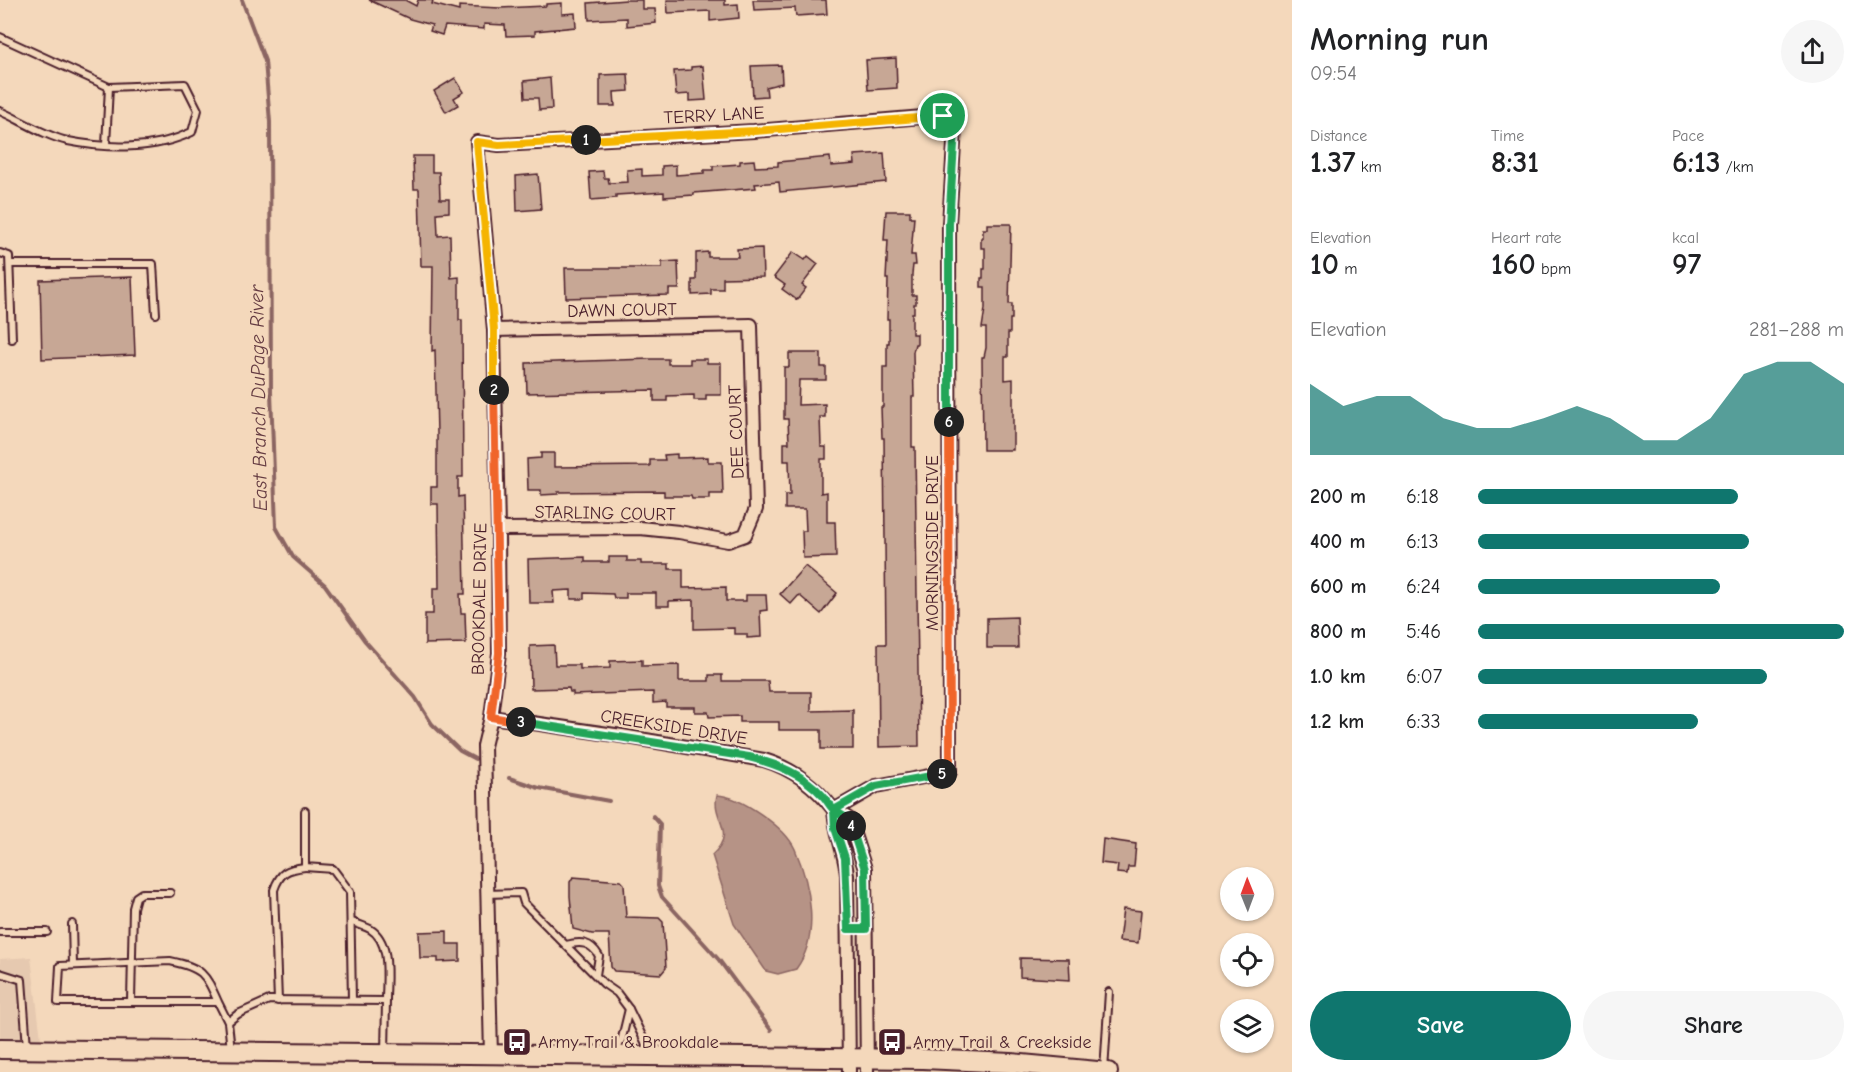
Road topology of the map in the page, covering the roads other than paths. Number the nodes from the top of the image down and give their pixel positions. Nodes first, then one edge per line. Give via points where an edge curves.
1 (0, 37) edge
2 (109, 87) junction
3 (0, 111) edge
4 (951, 120) joint
5 (477, 142) joint
6 (106, 145) junction
7 (0, 253) edge
8 (9, 264) junction
9 (156, 314) dead end
10 (751, 325) joint
11 (494, 330) junction
12 (12, 339) dead end
13 (498, 529) junction
14 (745, 535) joint
15 (491, 717) junction
16 (834, 810) junction
17 (305, 811) dead end
18 (305, 867) junction
19 (170, 893) dead end
20 (487, 894) junction
21 (352, 922) junction
22 (72, 924) dead end
23 (848, 929) junction
24 (866, 929) junction
25 (0, 932) edge
26 (47, 932) dead end
27 (566, 945) junction
28 (133, 963) junction
29 (73, 965) junction
30 (0, 973) edge
31 (596, 975) junction
32 (1109, 992) dead end
33 (278, 1000) junction
34 (352, 1000) junction
35 (131, 1001) junction
36 (386, 1001) junction
37 (218, 1002) junction
38 (629, 1009) junction
39 (228, 1023) junction
40 (0, 1049) edge
41 (28, 1051) junction
42 (232, 1053) junction
43 (385, 1054) junction
44 (613, 1057) junction
45 (653, 1058) junction
46 (497, 1061) edge
47 (849, 1065) edge
48 (867, 1065) edge
49 (1104, 1071) edge
50 (1108, 1072) edge

1 - 2 lane
2 - 6 lane
2 - 6 lane via 184,84 198,110 192,132 178,139 156,145
3 - 6 lane via 66,141
4 - 5 street, TERRY LANE via 935,116 754,131 499,145
4 - 16 street, MORNINGSIDE DRIVE via 955,128 949,224 950,772 876,786
5 - 11 street, BROOKDALE DRIVE
7 - 8 lane via 9,256
8 - 9 lane via 153,264
8 - 12 lane
10 - 11 street, DAWN COURT
10 - 14 street, DEE COURT via 756,509
11 - 13 street, BROOKDALE DRIVE
13 - 14 street, STARLING COURT via 640,528 728,541
13 - 15 street, BROOKDALE DRIVE via 499,653
15 - 16 street, CREEKSIDE DRIVE via 764,760 802,777
15 - 20 street, BROOKDALE DRIVE via 484,746
16 - 23 street via 835,828 845,858
16 - 24 street, CREEKSIDE DRIVE via 849,819 862,856
17 - 18 lane
18 - 21 lane via 333,869 350,892
18 - 33 lane via 287,869 274,890
19 - 28 lane via 142,893 136,897
20 - 27 lane via 521,893 524,903
20 - 46 street, BROOKDALE DRIVE
21 - 34 lane
21 - 36 lane via 372,930 381,942 386,954
22 - 29 lane
23 - 24 street
23 - 47 street
24 - 48 street, CREEKSIDE DRIVE
25 - 26 lane
27 - 31 lane
27 - 31 lane via 577,942 594,948 599,956
28 - 29 lane
28 - 35 lane
28 - 37 lane via 170,961 186,965 205,974
29 - 35 lane via 60,966 58,1002
30 - 41 lane via 22,980
31 - 38 lane
32 - 49 lane
33 - 34 lane
33 - 39 lane via 238,1014
34 - 36 lane
35 - 37 lane
36 - 43 lane
37 - 39 lane
38 - 44 lane
38 - 45 lane
39 - 42 lane
40 - 41 main road
41 - 42 main road
42 - 43 main road
43 - 46 main road
44 - 45 main road
44 - 46 main road
45 - 47 main road
47 - 48 main road
48 - 49 main road via 1011,1063
49 - 50 main road

